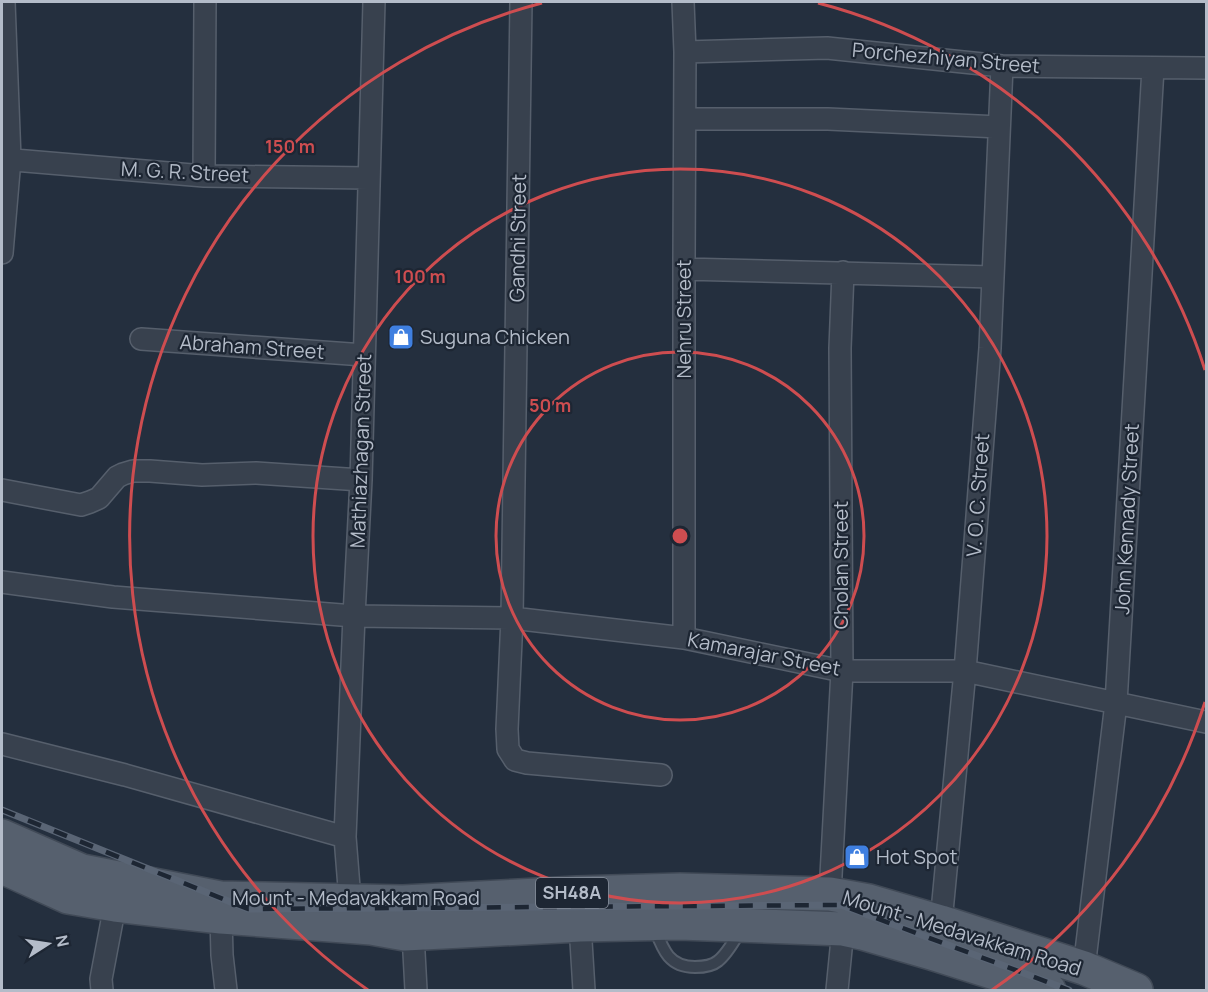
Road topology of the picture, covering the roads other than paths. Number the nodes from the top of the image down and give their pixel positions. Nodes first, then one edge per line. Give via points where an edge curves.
1 (3, 2) edge
2 (205, 2) edge
3 (374, 2) edge
4 (521, 2) edge
5 (683, 2) edge
6 (685, 52) junction
7 (1002, 66) junction
8 (1153, 68) junction
9 (1206, 68) edge
10 (685, 119) junction
11 (999, 127) junction
12 (6, 159) edge
13 (204, 176) junction
14 (369, 178) junction
15 (2, 253) edge
16 (684, 269) junction
17 (843, 272) junction
18 (993, 276) junction
19 (141, 339) dead end
20 (364, 355) junction
21 (361, 480) junction
22 (2, 490) edge
23 (2, 582) edge
24 (354, 616) junction
25 (512, 618) junction
26 (684, 638) junction
27 (842, 671) junction
28 (965, 671) junction
29 (1116, 703) junction
30 (1206, 722) edge
31 (2, 744) edge
32 (661, 775) dead end
33 (2, 836) edge
34 (345, 837) junction
35 (2, 867) edge
36 (830, 894) junction
37 (350, 900) junction
38 (115, 905) junction
39 (221, 916) junction
40 (940, 922) junction
41 (653, 924) junction
42 (580, 926) junction
43 (743, 926) junction
44 (371, 928) junction
45 (843, 929) junction
46 (413, 934) junction
47 (1084, 968) junction
48 (102, 990) edge
49 (226, 990) edge
50 (416, 990) edge
51 (584, 990) edge
52 (837, 990) edge
53 (1046, 990) edge
54 (1136, 990) edge

1 - 12 street
2 - 13 street
3 - 14 street, Mathiazhagan Street
4 - 25 street, Gandhi Street
5 - 6 street, Nehru Street
6 - 7 street, Porchezhiyan Street via 828,48
6 - 10 street, Nehru Street
7 - 8 street, Porchezhiyan Street
7 - 11 street, V. O. C. Street
8 - 9 street, Porchezhiyan Street
8 - 29 street, John Kennady Street
10 - 11 street via 828,119
10 - 16 street, Nehru Street
11 - 18 street, V. O. C. Street
12 - 13 street, M. G. R. Street
12 - 15 street
13 - 14 street, M. G. R. Street
14 - 20 street, Mathiazhagan Street
16 - 17 street
16 - 26 street, Nehru Street
17 - 18 street
17 - 27 street, Cholan Street
18 - 28 street, V. O. C. Street
19 - 20 street, Abraham Street
20 - 21 street, Mathiazhagan Street
21 - 22 street via 133,471 117,477 99,498 81,505
21 - 24 street, Mathiazhagan Street
23 - 24 street, Kamarajar Street via 113,597
24 - 25 street, Kamarajar Street
24 - 34 street, Mathiazhagan Street
25 - 26 street, Kamarajar Street
25 - 32 street, Gandhi Street via 507,729 508,749 515,760
26 - 27 street, Kamarajar Street
27 - 28 street, Kamarajar Street
27 - 36 street, Cholan Street
28 - 29 street, Kamarajar Street
28 - 40 street, V. O. C. Street
29 - 30 street, Kamarajar Street
29 - 47 street, John Kennady Street
31 - 34 street
33 - 37 main road, Mount - Medavakkam Road / SH48A via 82,871 220,898
34 - 37 street, Mathiazhagan Street
35 - 38 main road, Mount - Medavakkam Road / SH48A via 68,897
36 - 37 main road, Mount - Medavakkam Road / SH48A via 680,890 403,902
36 - 40 main road, Mount - Medavakkam Road / SH48A
37 - 44 street
38 - 39 main road, Mount - Medavakkam Road / SH48A
38 - 48 street
39 - 44 main road, Mount - Medavakkam Road / SH48A
39 - 49 street
40 - 47 main road, Mount - Medavakkam Road / SH48A
41 - 42 main road, Mount - Medavakkam Road / SH48A
41 - 43 main road, Mount - Medavakkam Road / SH48A
41 - 43 lane via 667,955 678,965 690,967 717,962
42 - 46 main road, Mount - Medavakkam Road / SH48A
42 - 51 street
43 - 45 main road, Mount - Medavakkam Road / SH48A
44 - 46 main road, Mount - Medavakkam Road / SH48A
45 - 52 street
45 - 53 main road, Mount - Medavakkam Road / SH48A
46 - 50 street
47 - 54 main road, Mount - Medavakkam Road / SH48A

